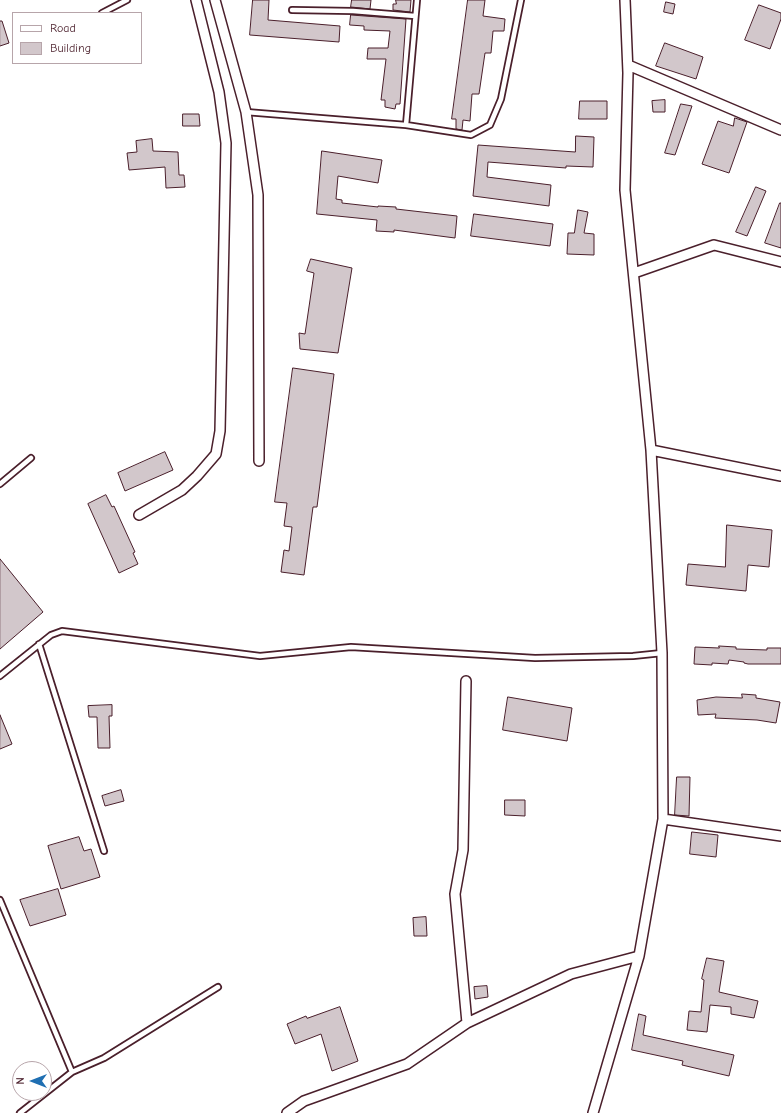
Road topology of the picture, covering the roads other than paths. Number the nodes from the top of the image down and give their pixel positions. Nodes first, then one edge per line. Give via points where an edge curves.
1 (127, 0) edge
2 (196, 0) edge
3 (215, 0) edge
4 (417, 0) edge
5 (521, 0) edge
6 (625, 0) edge
7 (292, 10) dead end
8 (104, 12) edge
9 (415, 16) junction
10 (628, 65) junction
11 (246, 112) junction
12 (406, 125) junction
13 (781, 130) edge
14 (781, 262) edge
15 (634, 273) junction
16 (651, 450) junction
17 (31, 458) dead end
18 (259, 461) dead end
19 (781, 476) edge
20 (0, 484) edge
21 (139, 515) dead end
22 (39, 644) junction
23 (662, 654) junction
24 (0, 676) edge
25 (466, 680) dead end
26 (663, 819) junction
27 (781, 836) edge
28 (104, 852) dead end
29 (0, 900) edge
30 (640, 956) junction
31 (218, 987) dead end
32 (468, 1023) junction
33 (72, 1072) junction
34 (20, 1113) edge
35 (288, 1113) edge
36 (593, 1113) edge

1 - 8 lane
2 - 21 street via 218,92 226,143 220,431 216,454 197,476 182,490
3 - 11 street
4 - 9 lane
5 - 12 lane via 501,99 490,125 471,136
6 - 10 street
7 - 9 lane
9 - 12 lane
10 - 13 street
10 - 15 street via 625,190
11 - 12 lane
11 - 18 street via 258,195
14 - 15 street via 714,244
15 - 16 street
16 - 19 street
16 - 23 street
17 - 20 lane
22 - 23 lane via 62,631 260,656 351,647 535,658
22 - 24 lane
22 - 28 lane
23 - 26 street
25 - 32 street via 463,850 455,894
26 - 27 street
26 - 30 street
29 - 33 lane
30 - 32 street via 570,974
30 - 36 street
31 - 33 lane via 104,1058
32 - 35 street via 407,1064 304,1101
33 - 34 lane

